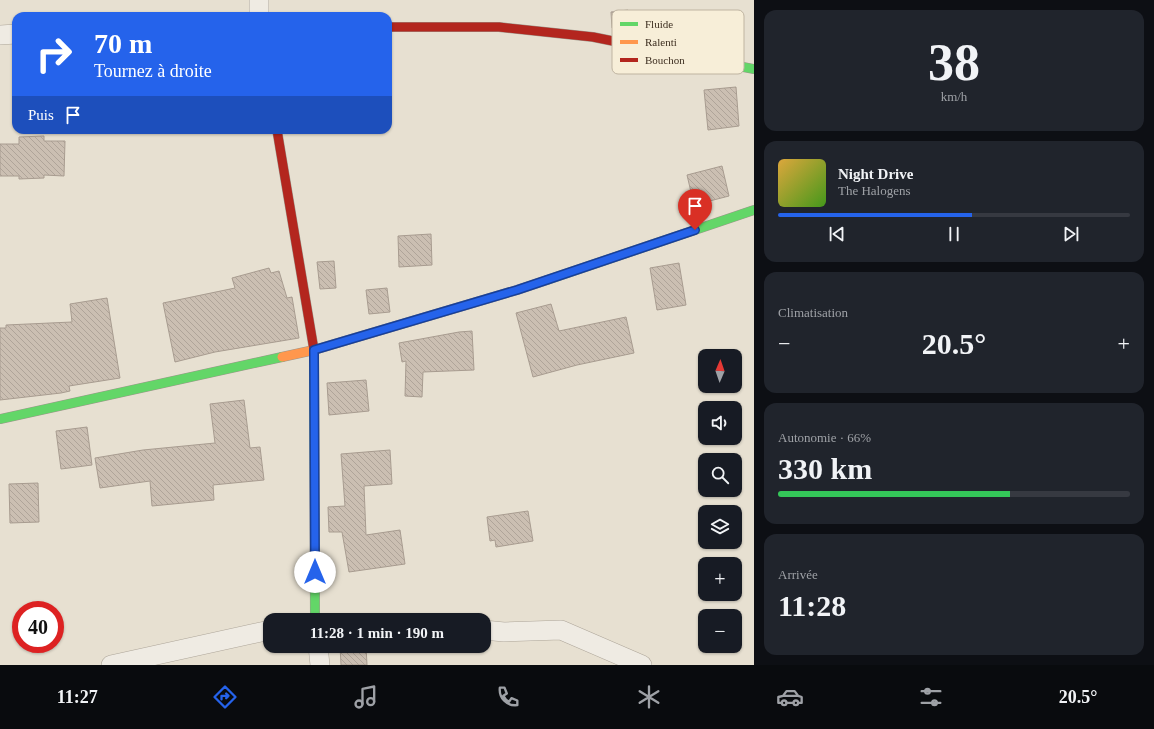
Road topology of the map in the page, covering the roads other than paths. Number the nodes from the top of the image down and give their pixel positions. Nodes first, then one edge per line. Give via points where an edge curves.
1 (259, 0) edge
2 (259, 12) edge
3 (392, 27) edge
4 (12, 34) edge
5 (0, 35) edge
6 (612, 41) edge
7 (744, 67) edge
8 (754, 69) edge
9 (278, 134) edge
10 (754, 210) edge
11 (314, 350) junction
12 (0, 419) edge
13 (315, 613) edge
14 (491, 631) edge
15 (263, 632) edge
16 (319, 653) edge
17 (111, 665) edge
18 (320, 665) edge
19 (642, 665) edge

1 - 2 street
3 - 6 street via 499,27
4 - 5 street
7 - 8 street
9 - 11 street
10 - 11 street via 517,290
11 - 12 street
11 - 13 street
14 - 19 street via 561,630
15 - 17 street
16 - 18 street

